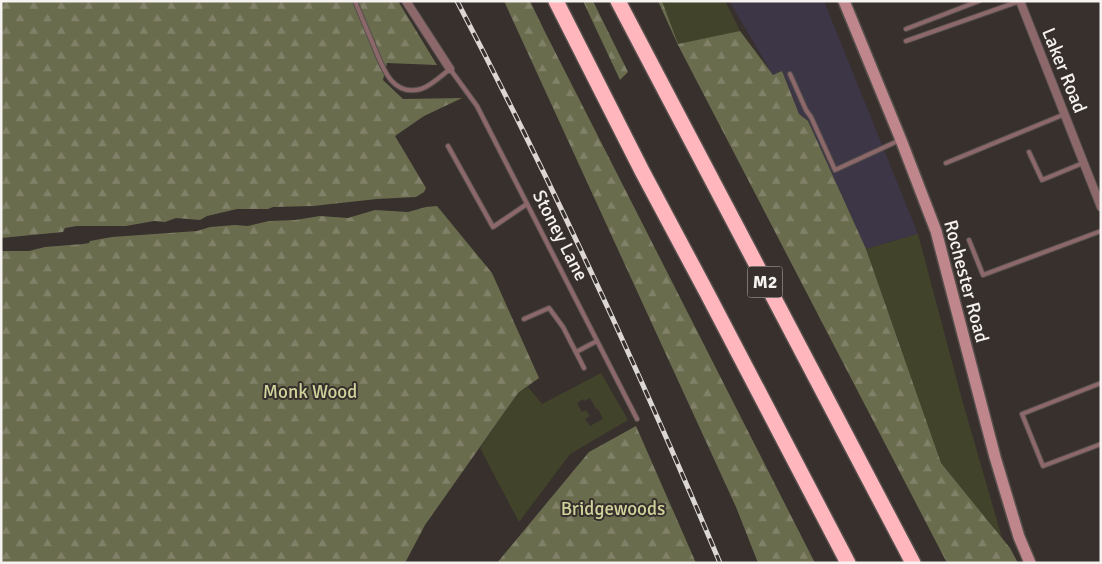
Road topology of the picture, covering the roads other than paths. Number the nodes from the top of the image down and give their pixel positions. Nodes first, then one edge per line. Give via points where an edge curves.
1 (356, 1) edge
2 (406, 1) edge
3 (556, 1) edge
4 (618, 1) edge
5 (844, 1) edge
6 (979, 1) edge
7 (1020, 1) edge
8 (906, 29) dead end
9 (906, 41) dead end
10 (450, 70) junction
11 (790, 74) dead end
12 (1065, 114) junction
13 (901, 140) junction
14 (448, 146) dead end
15 (1029, 152) dead end
16 (946, 163) dead end
17 (1084, 163) junction
18 (527, 204) junction
19 (1101, 207) edge
20 (1101, 231) edge
21 (969, 240) dead end
22 (524, 320) dead end
23 (597, 341) junction
24 (576, 352) junction
25 (584, 368) dead end
26 (1101, 383) edge
27 (637, 419) dead end
28 (1101, 444) edge
29 (848, 563) edge
30 (913, 563) edge
31 (1030, 563) edge

1 - 10 lane via 385,74 396,86 408,90 424,88
2 - 10 street, Stoney Lane
3 - 29 highway
4 - 30 highway, M2
5 - 13 main road, Rochester Road
6 - 8 lane
7 - 9 lane
7 - 12 street, Laker Road
10 - 18 lane, Stoney Lane via 477,106
11 - 13 lane via 835,170
12 - 16 lane
12 - 17 street, Laker Road
13 - 31 main road, Rochester Road via 936,231 995,457
14 - 18 lane via 493,227
15 - 17 lane via 1042,180
17 - 19 street, Laker Road
18 - 23 lane, Stoney Lane
20 - 21 lane via 983,275
22 - 24 lane via 549,308
23 - 24 lane
23 - 27 lane, Stoney Lane
24 - 25 lane
26 - 28 lane via 1022,414 1043,466

